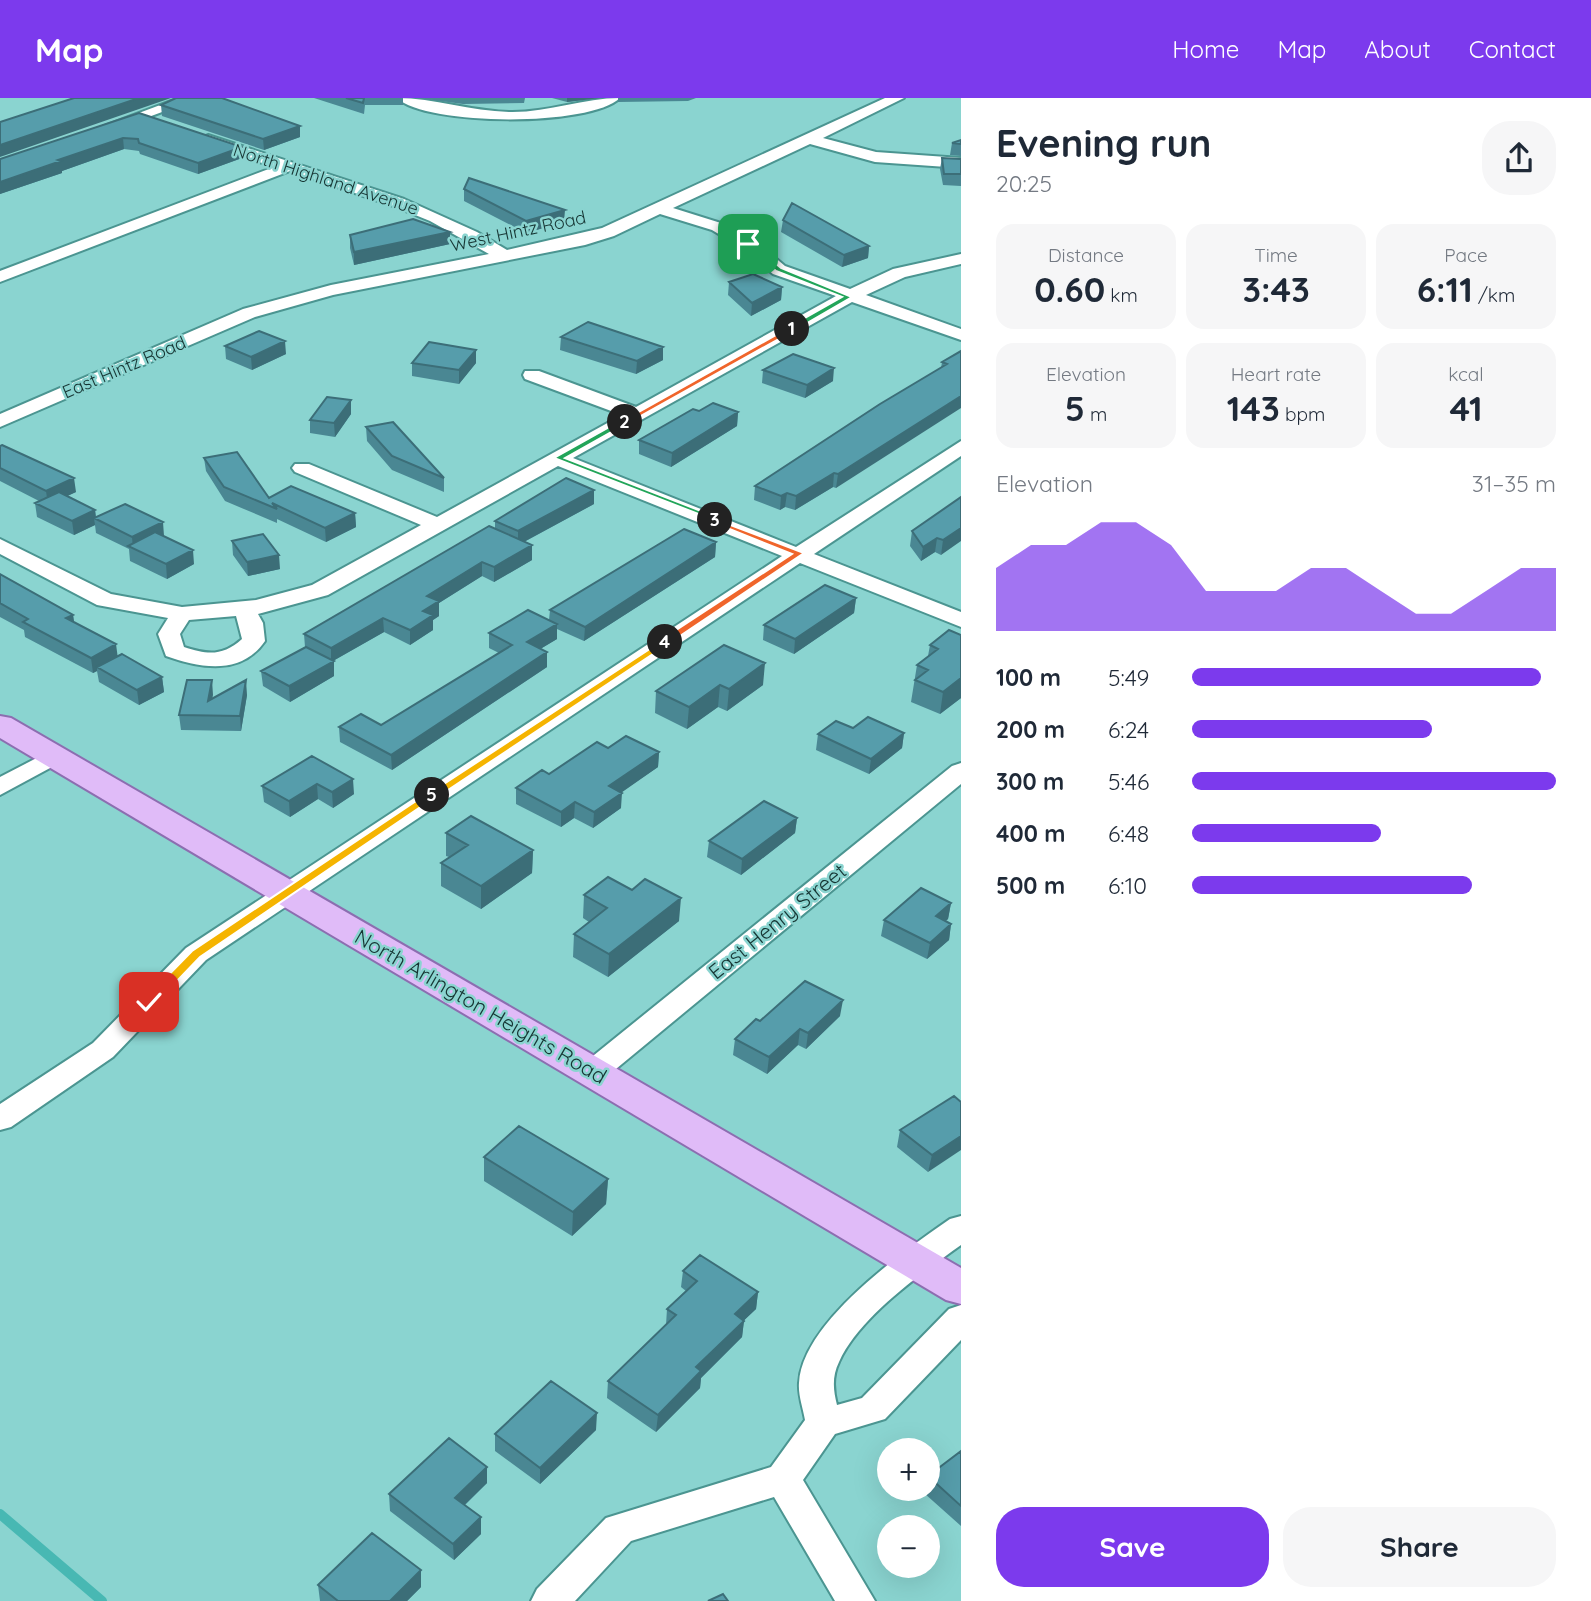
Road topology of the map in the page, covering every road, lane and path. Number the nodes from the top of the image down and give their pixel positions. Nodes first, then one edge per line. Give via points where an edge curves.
1 (193, 98) edge
2 (404, 98) edge
3 (613, 98) edge
4 (897, 98) edge
5 (140, 116) junction
6 (164, 125) edge
7 (102, 129) edge
8 (189, 134) edge
9 (810, 139) junction
10 (961, 163) edge
11 (287, 167) junction
12 (661, 209) junction
13 (505, 256) junction
14 (961, 259) edge
15 (0, 277) edge
16 (848, 297) junction
17 (249, 313) joint
18 (961, 335) edge
19 (532, 375) dead end
20 (638, 414) junction
21 (0, 421) edge
22 (961, 447) edge
23 (558, 458) junction
24 (302, 468) dead end
25 (436, 524) junction
26 (0, 545) edge
27 (799, 553) junction
28 (243, 608) junction
29 (182, 614) junction
30 (961, 620) edge
31 (0, 725) edge
32 (54, 757) junction
33 (961, 771) edge
34 (0, 787) edge
35 (286, 892) junction
36 (593, 1071) junction
37 (0, 1119) edge
38 (961, 1228) edge
39 (915, 1260) junction
40 (961, 1289) edge
41 (961, 1318) edge
42 (823, 1423) junction
43 (783, 1479) junction
44 (550, 1601) edge
45 (856, 1601) edge

1 - 5 street
2 - 3 street via 458,113 521,118 562,114
4 - 9 street, West Hintz Road
5 - 6 street
5 - 7 street
8 - 11 street, North Highland Avenue
9 - 10 street via 875,157
9 - 12 street, West Hintz Road
11 - 13 street, North Highland Avenue via 421,210 471,233
11 - 15 street
12 - 13 street, West Hintz Road via 579,241
12 - 16 street via 718,227 779,270
13 - 17 street, West Hintz Road via 331,290
14 - 16 street via 899,273
16 - 18 street
16 - 20 street
17 - 21 street, East Hintz Road
19 - 20 street
20 - 23 street
22 - 27 street
23 - 25 street
23 - 27 street
24 - 25 street
25 - 28 street via 320,590
26 - 29 street via 105,600
27 - 30 street
27 - 35 street
28 - 29 street
28 - 29 street via 252,622 254,641 237,657 204,662 174,651 169,634
31 - 32 main road, North Arlington Heights Road
32 - 34 street
32 - 35 main road, North Arlington Heights Road
33 - 36 street, East Henry Street
35 - 36 main road, North Arlington Heights Road
35 - 37 street via 196,954 103,1050
36 - 39 main road, North Arlington Heights Road
38 - 39 street
39 - 40 main road, North Arlington Heights Road
39 - 42 street via 834,1340 816,1380
41 - 42 street via 873,1409
42 - 43 street
43 - 44 street via 619,1529
43 - 45 street

